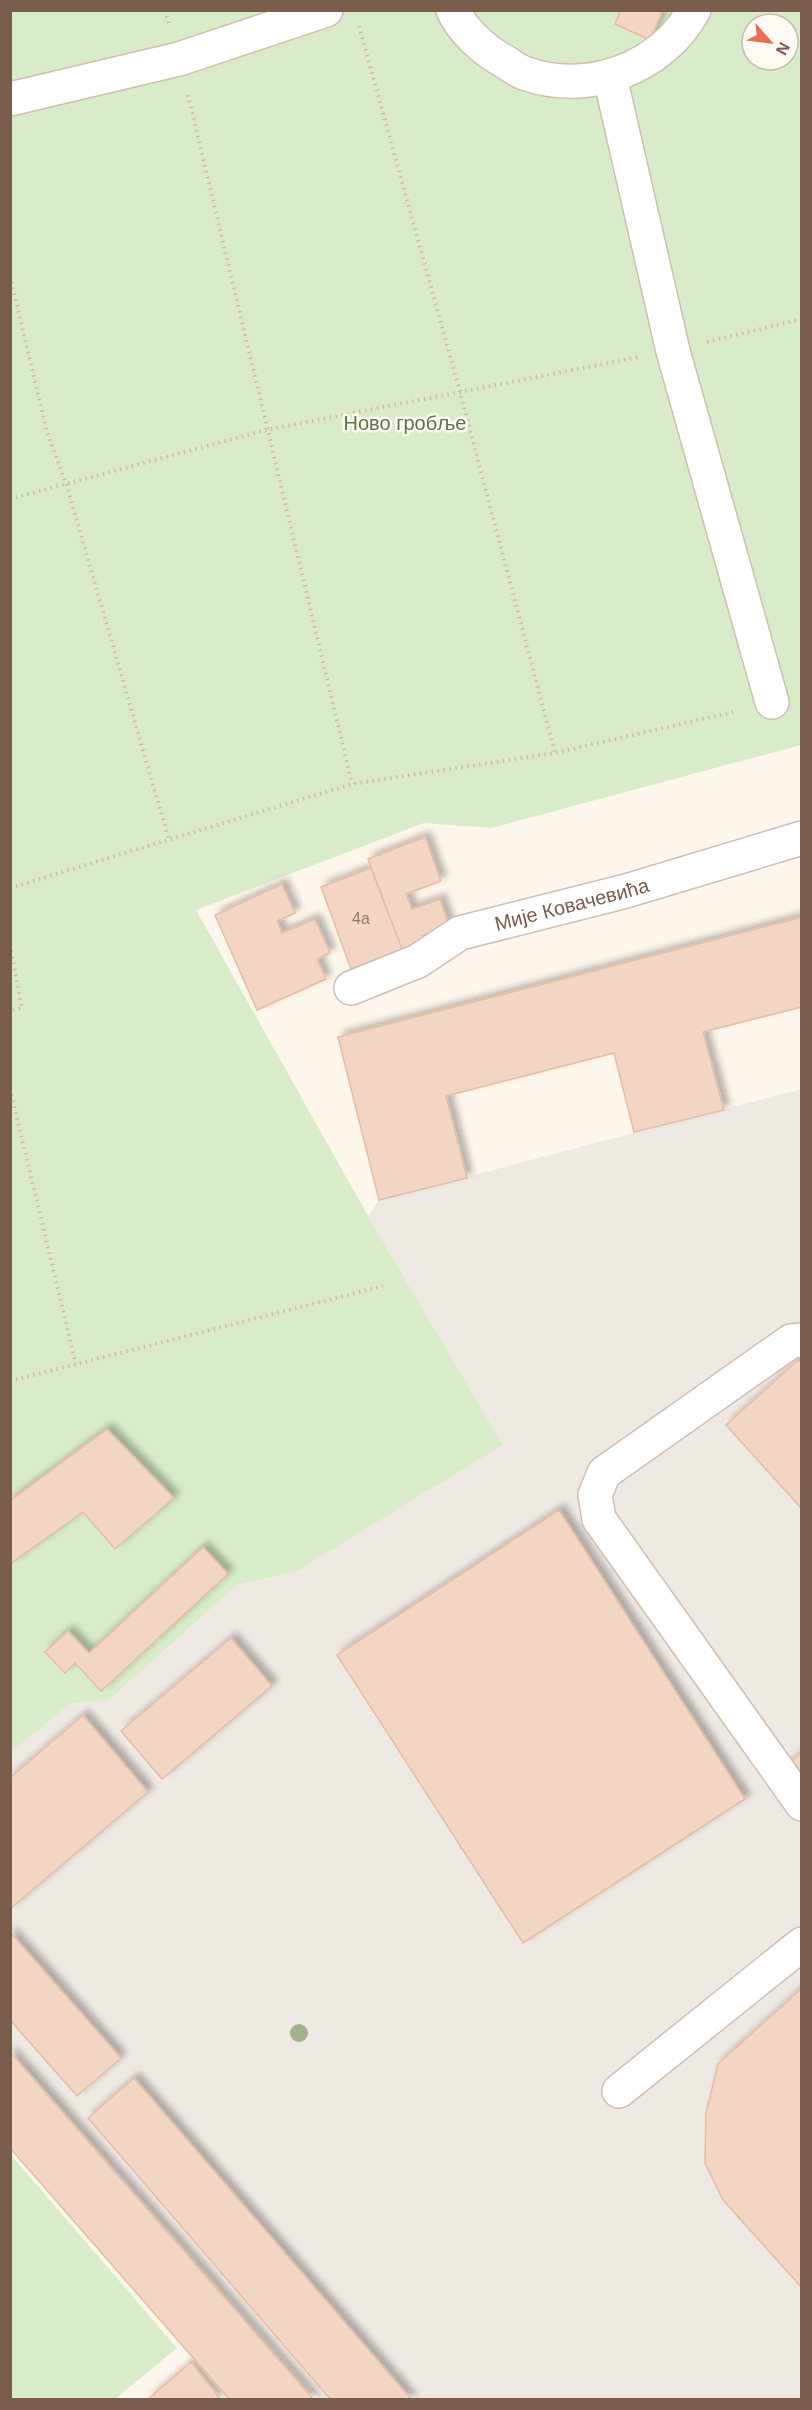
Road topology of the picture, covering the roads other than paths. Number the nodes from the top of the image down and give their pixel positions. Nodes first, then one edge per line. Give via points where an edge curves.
1 (326, 10) edge
2 (453, 10) edge
3 (694, 10) edge
4 (610, 77) junction
5 (10, 99) edge
6 (772, 702) road end
7 (801, 838) edge
8 (351, 988) dead end
9 (801, 1340) edge
10 (801, 1804) edge
11 (801, 1944) edge
12 (619, 2091) dead end

1 - 5 street via 179,59
2 - 4 street via 487,51 524,72 567,81
3 - 4 street via 685,28 651,59
4 - 6 street via 673,351
7 - 8 street, Мије Ковачевића via 626,891 460,933 418,962
9 - 10 street via 791,1341 604,1473 595,1495 599,1519
11 - 12 street

